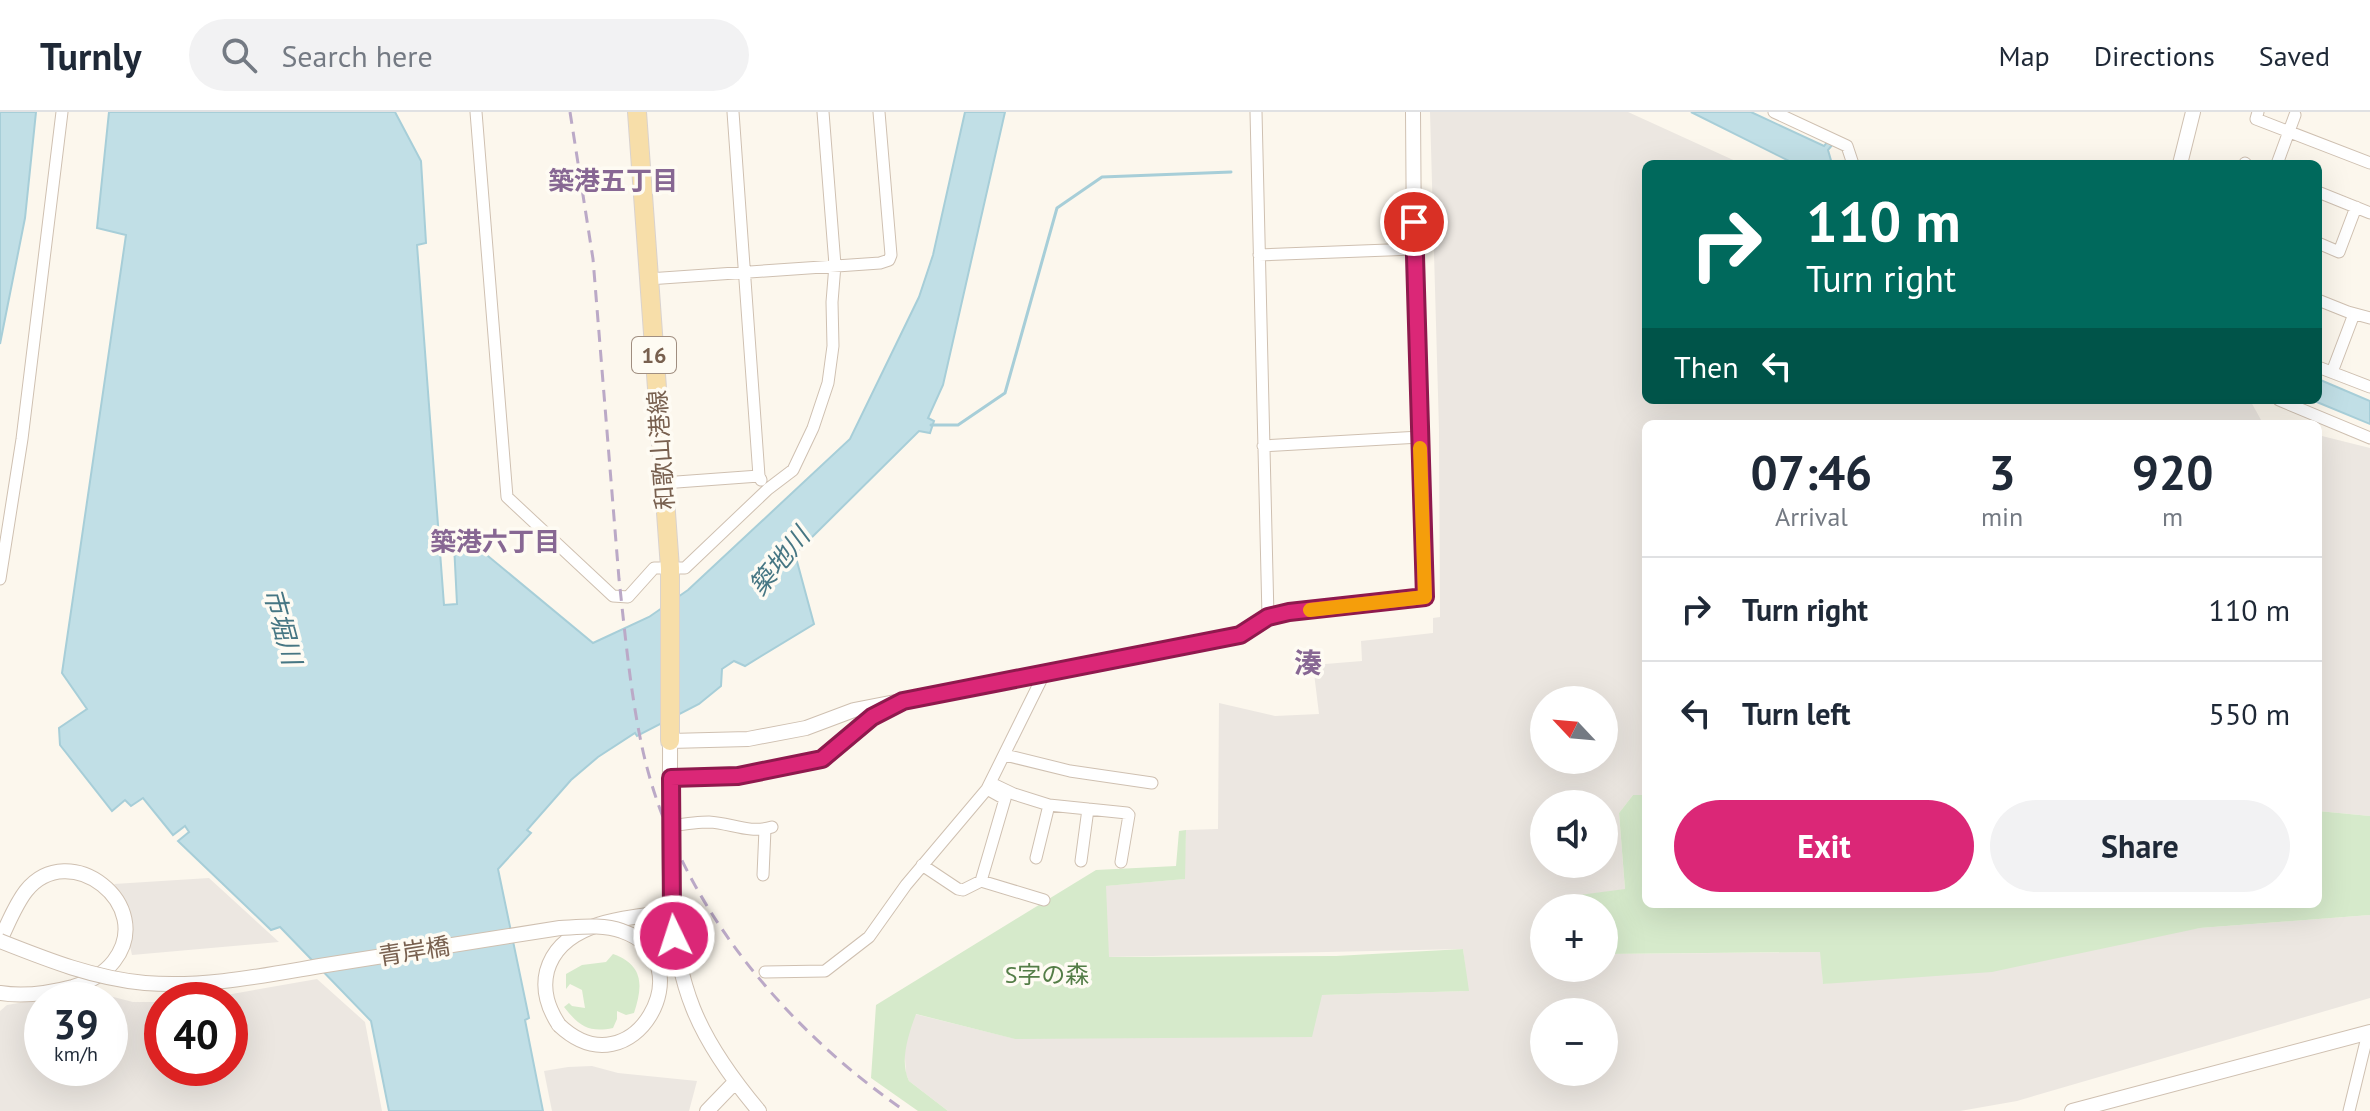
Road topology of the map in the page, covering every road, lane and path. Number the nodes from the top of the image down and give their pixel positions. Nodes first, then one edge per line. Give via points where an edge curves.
1 (62, 112) edge
2 (476, 112) edge
3 (637, 112) edge
4 (733, 112) edge
5 (823, 112) edge
6 (879, 112) edge
7 (1256, 112) edge
8 (1413, 112) edge
9 (1774, 112) edge
10 (2193, 112) edge
11 (2258, 112) edge
12 (2295, 115) dead end
13 (2289, 132) junction
14 (1852, 160) edge
15 (2181, 160) edge
16 (2278, 160) edge
17 (2370, 163) edge
18 (2322, 194) edge
19 (2356, 207) junction
20 (2370, 213) edge
21 (2322, 245) edge
22 (1414, 249) junction
23 (1259, 255) junction
24 (835, 265) junction
25 (745, 272) junction
26 (648, 279) junction
27 (2322, 302) edge
28 (2354, 314) junction
29 (2370, 318) edge
30 (2322, 368) edge
31 (2332, 372) junction
32 (2370, 387) edge
33 (2289, 404) edge
34 (1420, 437) junction
35 (2370, 438) edge
36 (1263, 446) junction
37 (759, 476) junction
38 (663, 483) junction
39 (768, 489) junction
40 (670, 568) junction
41 (0, 579) edge
42 (1268, 617) junction
43 (1044, 674) junction
44 (903, 701) junction
45 (671, 733) junction
46 (1005, 755) junction
47 (671, 778) junction
48 (1152, 783) dead end
49 (989, 786) junction
50 (1049, 805) junction
51 (1088, 809) junction
52 (671, 826) junction
53 (1036, 858) dead end
54 (1081, 861) dead end
55 (1121, 862) dead end
56 (922, 865) junction
57 (763, 875) dead end
58 (981, 881) junction
59 (1044, 900) dead end
60 (672, 912) junction
61 (0, 940) edge
62 (765, 972) dead end
63 (0, 993) edge
64 (2369, 1033) edge
65 (2366, 1062) edge
66 (735, 1082) junction
67 (707, 1111) edge
68 (759, 1111) edge
69 (2072, 1111) edge
70 (2349, 1111) edge

1 - 41 street
2 - 40 street via 507,497 613,596 628,597 654,568
3 - 26 main road, 和歌山港線 / 16
4 - 25 street
5 - 24 street
6 - 24 street via 891,255 880,263
7 - 23 street
8 - 22 street
9 - 14 street via 1847,146
10 - 15 street
11 - 13 street via 2256,119
12 - 13 street
13 - 16 street
13 - 17 street
18 - 19 street
19 - 20 street
19 - 21 street via 2339,252
22 - 23 street
22 - 34 street
23 - 36 street
24 - 25 street
24 - 39 street via 828,383 793,470
25 - 26 street
25 - 37 street
26 - 38 main road, 和歌山港線 / 16
27 - 28 street
28 - 29 street
28 - 31 street
30 - 31 street
31 - 32 street
33 - 35 street
34 - 36 street
34 - 42 street via 1425,597
36 - 42 street
37 - 38 street
37 - 39 street
38 - 40 main road, 和歌山港線 / 16
39 - 40 street via 685,568
40 - 45 main road, 和歌山港線 / 16
42 - 43 street via 1240,635
43 - 44 street
43 - 46 street
44 - 45 street via 748,739
44 - 47 street via 872,717 822,759 738,776
45 - 47 street
46 - 48 street
46 - 49 street
47 - 52 street
49 - 50 street
49 - 56 street
49 - 58 street via 1005,799
50 - 51 street
50 - 53 street
51 - 54 street
51 - 55 street via 1129,815
52 - 57 street via 707,822 768,828
52 - 60 street
56 - 58 street via 958,889
56 - 62 street via 869,937 829,970
58 - 59 street
60 - 61 street, 青岸橋, bridge via 609,922 576,935 549,966 549,1008 559,1025 577,1039 619,1043 650,1018 661,988 648,949 632,935 612,928 560,928 182,985 89,974
60 - 66 street via 678,960 692,1006
61 - 63 street via 33,884 71,871 97,880 116,898 125,923 120,953 106,972 59,991
64 - 65 street
64 - 69 street
65 - 70 street
66 - 67 street
66 - 68 street

